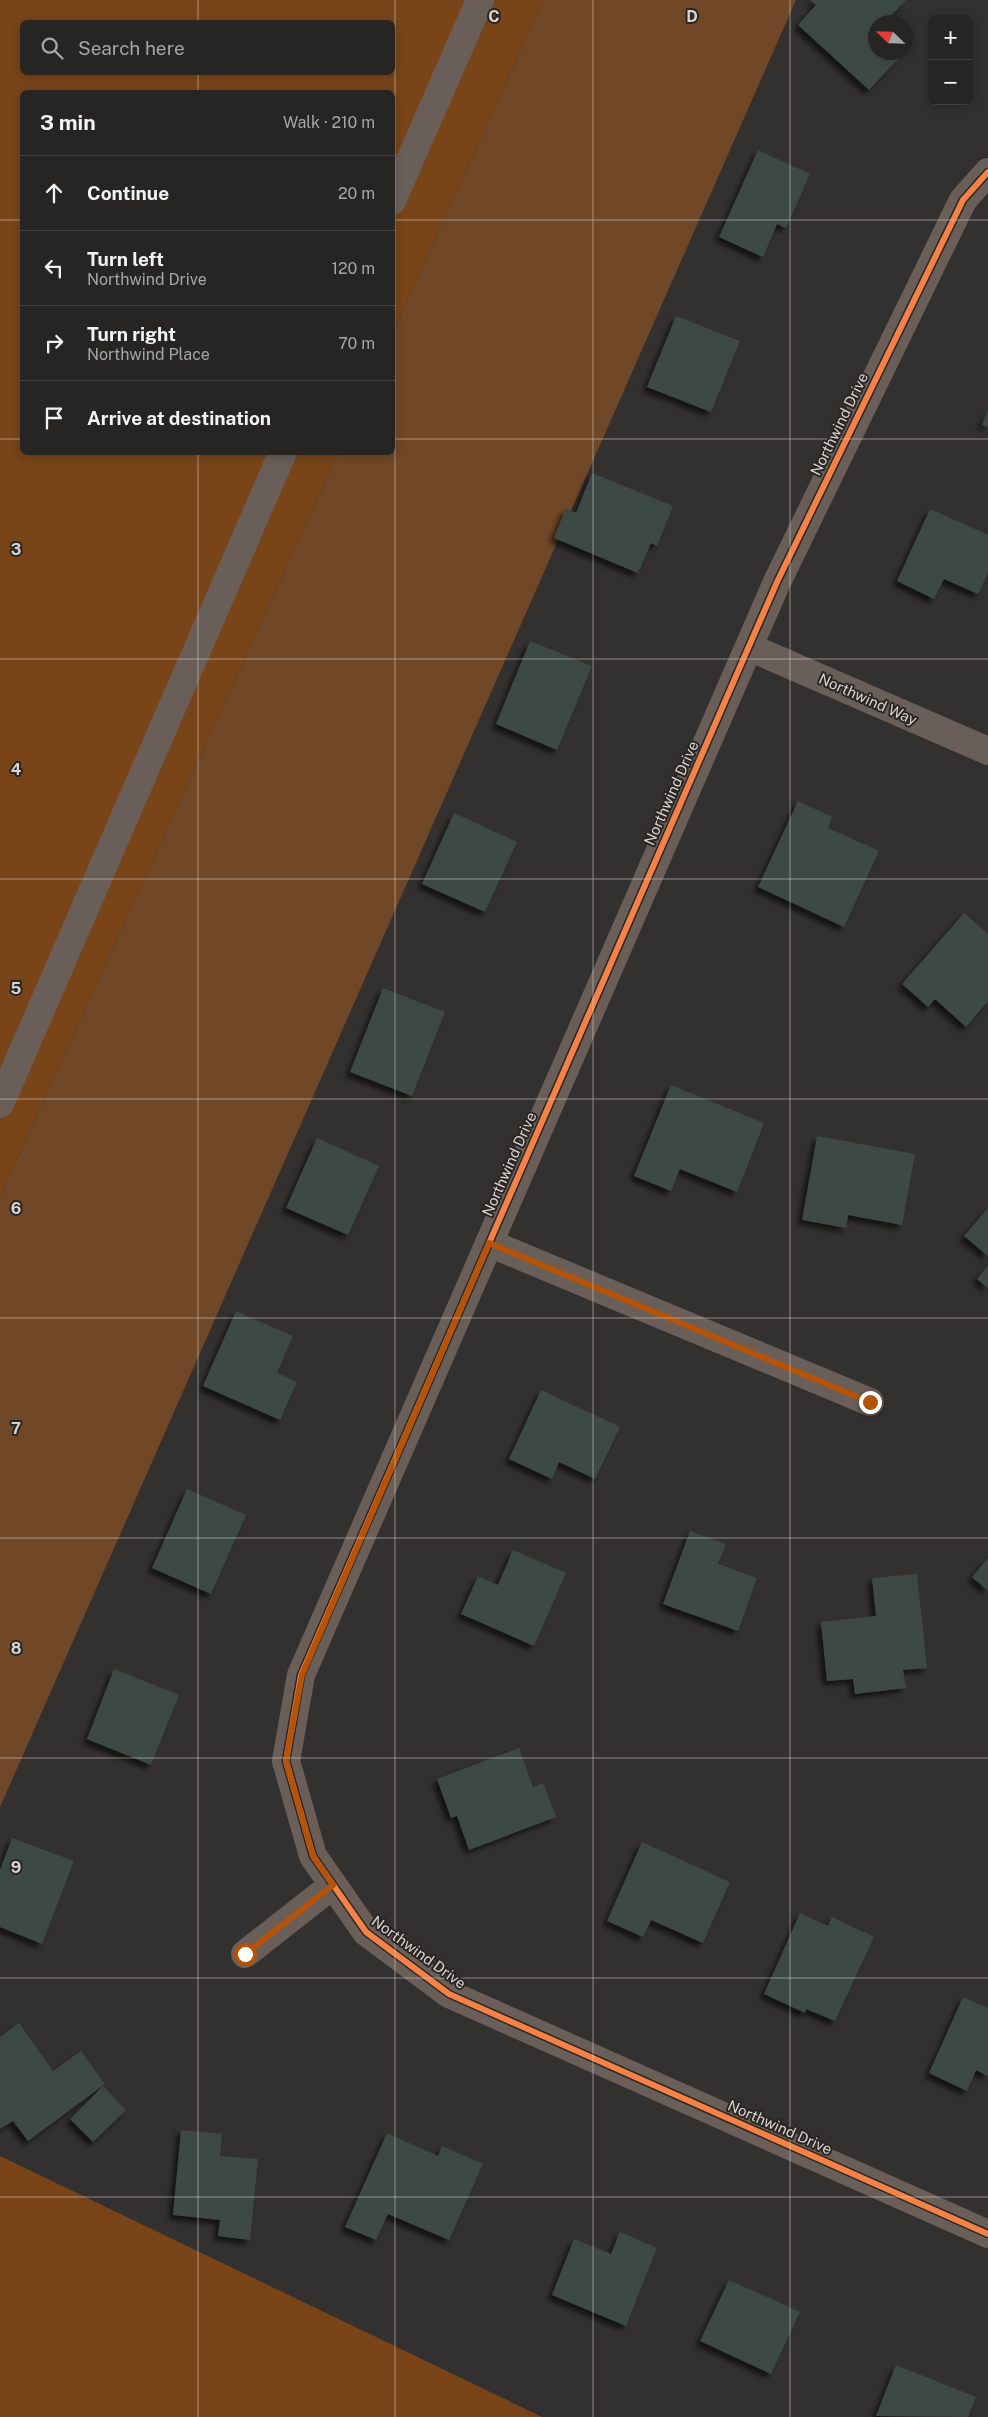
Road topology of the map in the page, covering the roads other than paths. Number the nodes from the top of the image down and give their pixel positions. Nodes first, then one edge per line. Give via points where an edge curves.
1 (480, 0) edge
2 (988, 172) edge
3 (395, 194) edge
4 (282, 455) edge
5 (749, 647) junction
6 (988, 751) edge
7 (0, 1104) edge
8 (489, 1243) junction
9 (870, 1402) dead end
10 (333, 1885) junction
11 (245, 1954) dead end
12 (988, 2234) edge

1 - 3 street
2 - 5 street, Northwind Drive via 963,200 789,556
4 - 7 street
5 - 6 street, Northwind Way
5 - 8 street, Northwind Drive
8 - 9 street
8 - 10 street, Northwind Drive via 302,1675 286,1761 313,1856
10 - 11 street
10 - 12 street, Northwind Drive via 366,1932 449,1994

